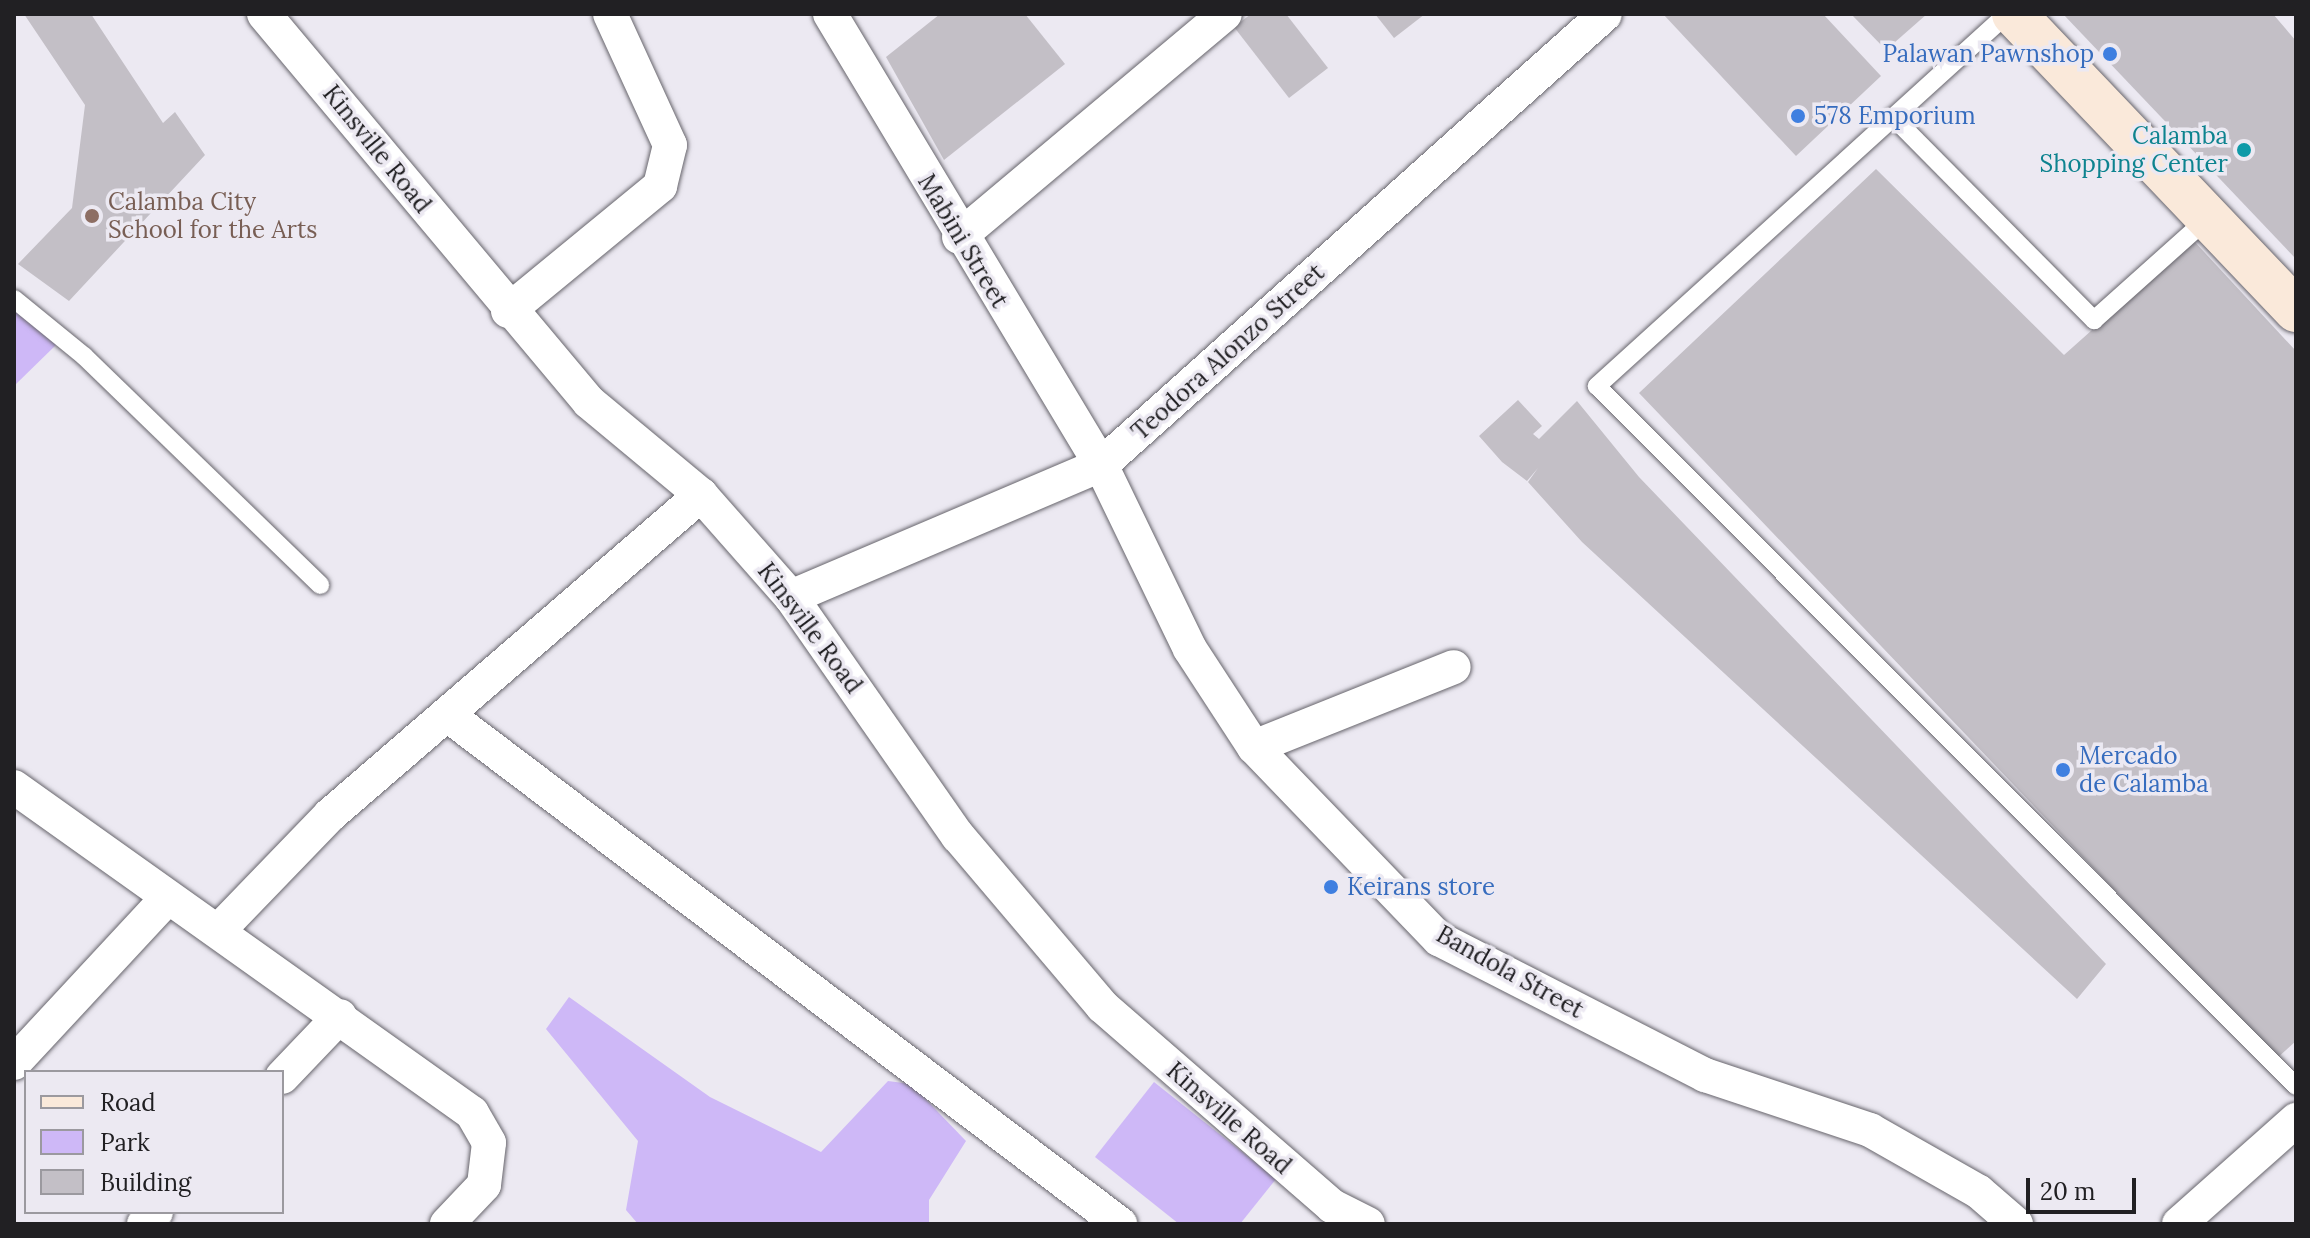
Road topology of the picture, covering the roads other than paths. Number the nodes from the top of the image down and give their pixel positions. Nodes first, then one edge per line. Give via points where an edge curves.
1 (264, 14) edge
2 (610, 14) edge
3 (830, 14) edge
4 (1225, 14) edge
5 (1605, 14) edge
6 (2007, 14) edge
7 (2014, 14) edge
8 (1893, 117) junction
9 (2208, 218) junction
10 (959, 237) junction
11 (14, 299) edge
12 (2296, 310) edge
13 (508, 311) junction
14 (1101, 465) junction
15 (701, 495) junction
16 (320, 585) dead end
17 (791, 597) junction
18 (1454, 667) dead end
19 (449, 716) junction
20 (1254, 747) junction
21 (14, 787) edge
22 (168, 897) junction
23 (221, 928) junction
24 (340, 1016) junction
25 (14, 1063) edge
26 (284, 1075) edge
27 (2296, 1086) edge
28 (2296, 1120) edge
29 (447, 1224) edge
30 (1120, 1224) edge
31 (1368, 1224) edge
32 (2016, 1224) edge
33 (2179, 1224) edge

1 - 13 street, Kinsville Road
2 - 13 street via 670,145 660,186
3 - 10 street, Mabini Street
4 - 10 street
5 - 14 street, Teodora Alonzo Street
6 - 8 lane
7 - 9 street
8 - 9 lane via 2094,320
8 - 27 lane via 1597,386
9 - 12 street
10 - 14 street, Mabini Street
11 - 16 lane via 84,356
13 - 15 street, Kinsville Road via 589,402
14 - 17 street, Teodora Alonzo Street
14 - 20 street, Bandola Street via 1190,649
15 - 17 street, Kinsville Road
15 - 19 street
17 - 31 street, Kinsville Road via 958,836 1102,1006 1332,1206
18 - 20 street
19 - 23 street via 330,815
19 - 30 street
20 - 32 street, Bandola Street via 1439,939 1705,1075 1870,1130 1979,1192
21 - 22 street
22 - 23 street
22 - 25 street
23 - 24 street
24 - 26 street
24 - 29 street via 472,1113 489,1143 484,1185
28 - 33 street

